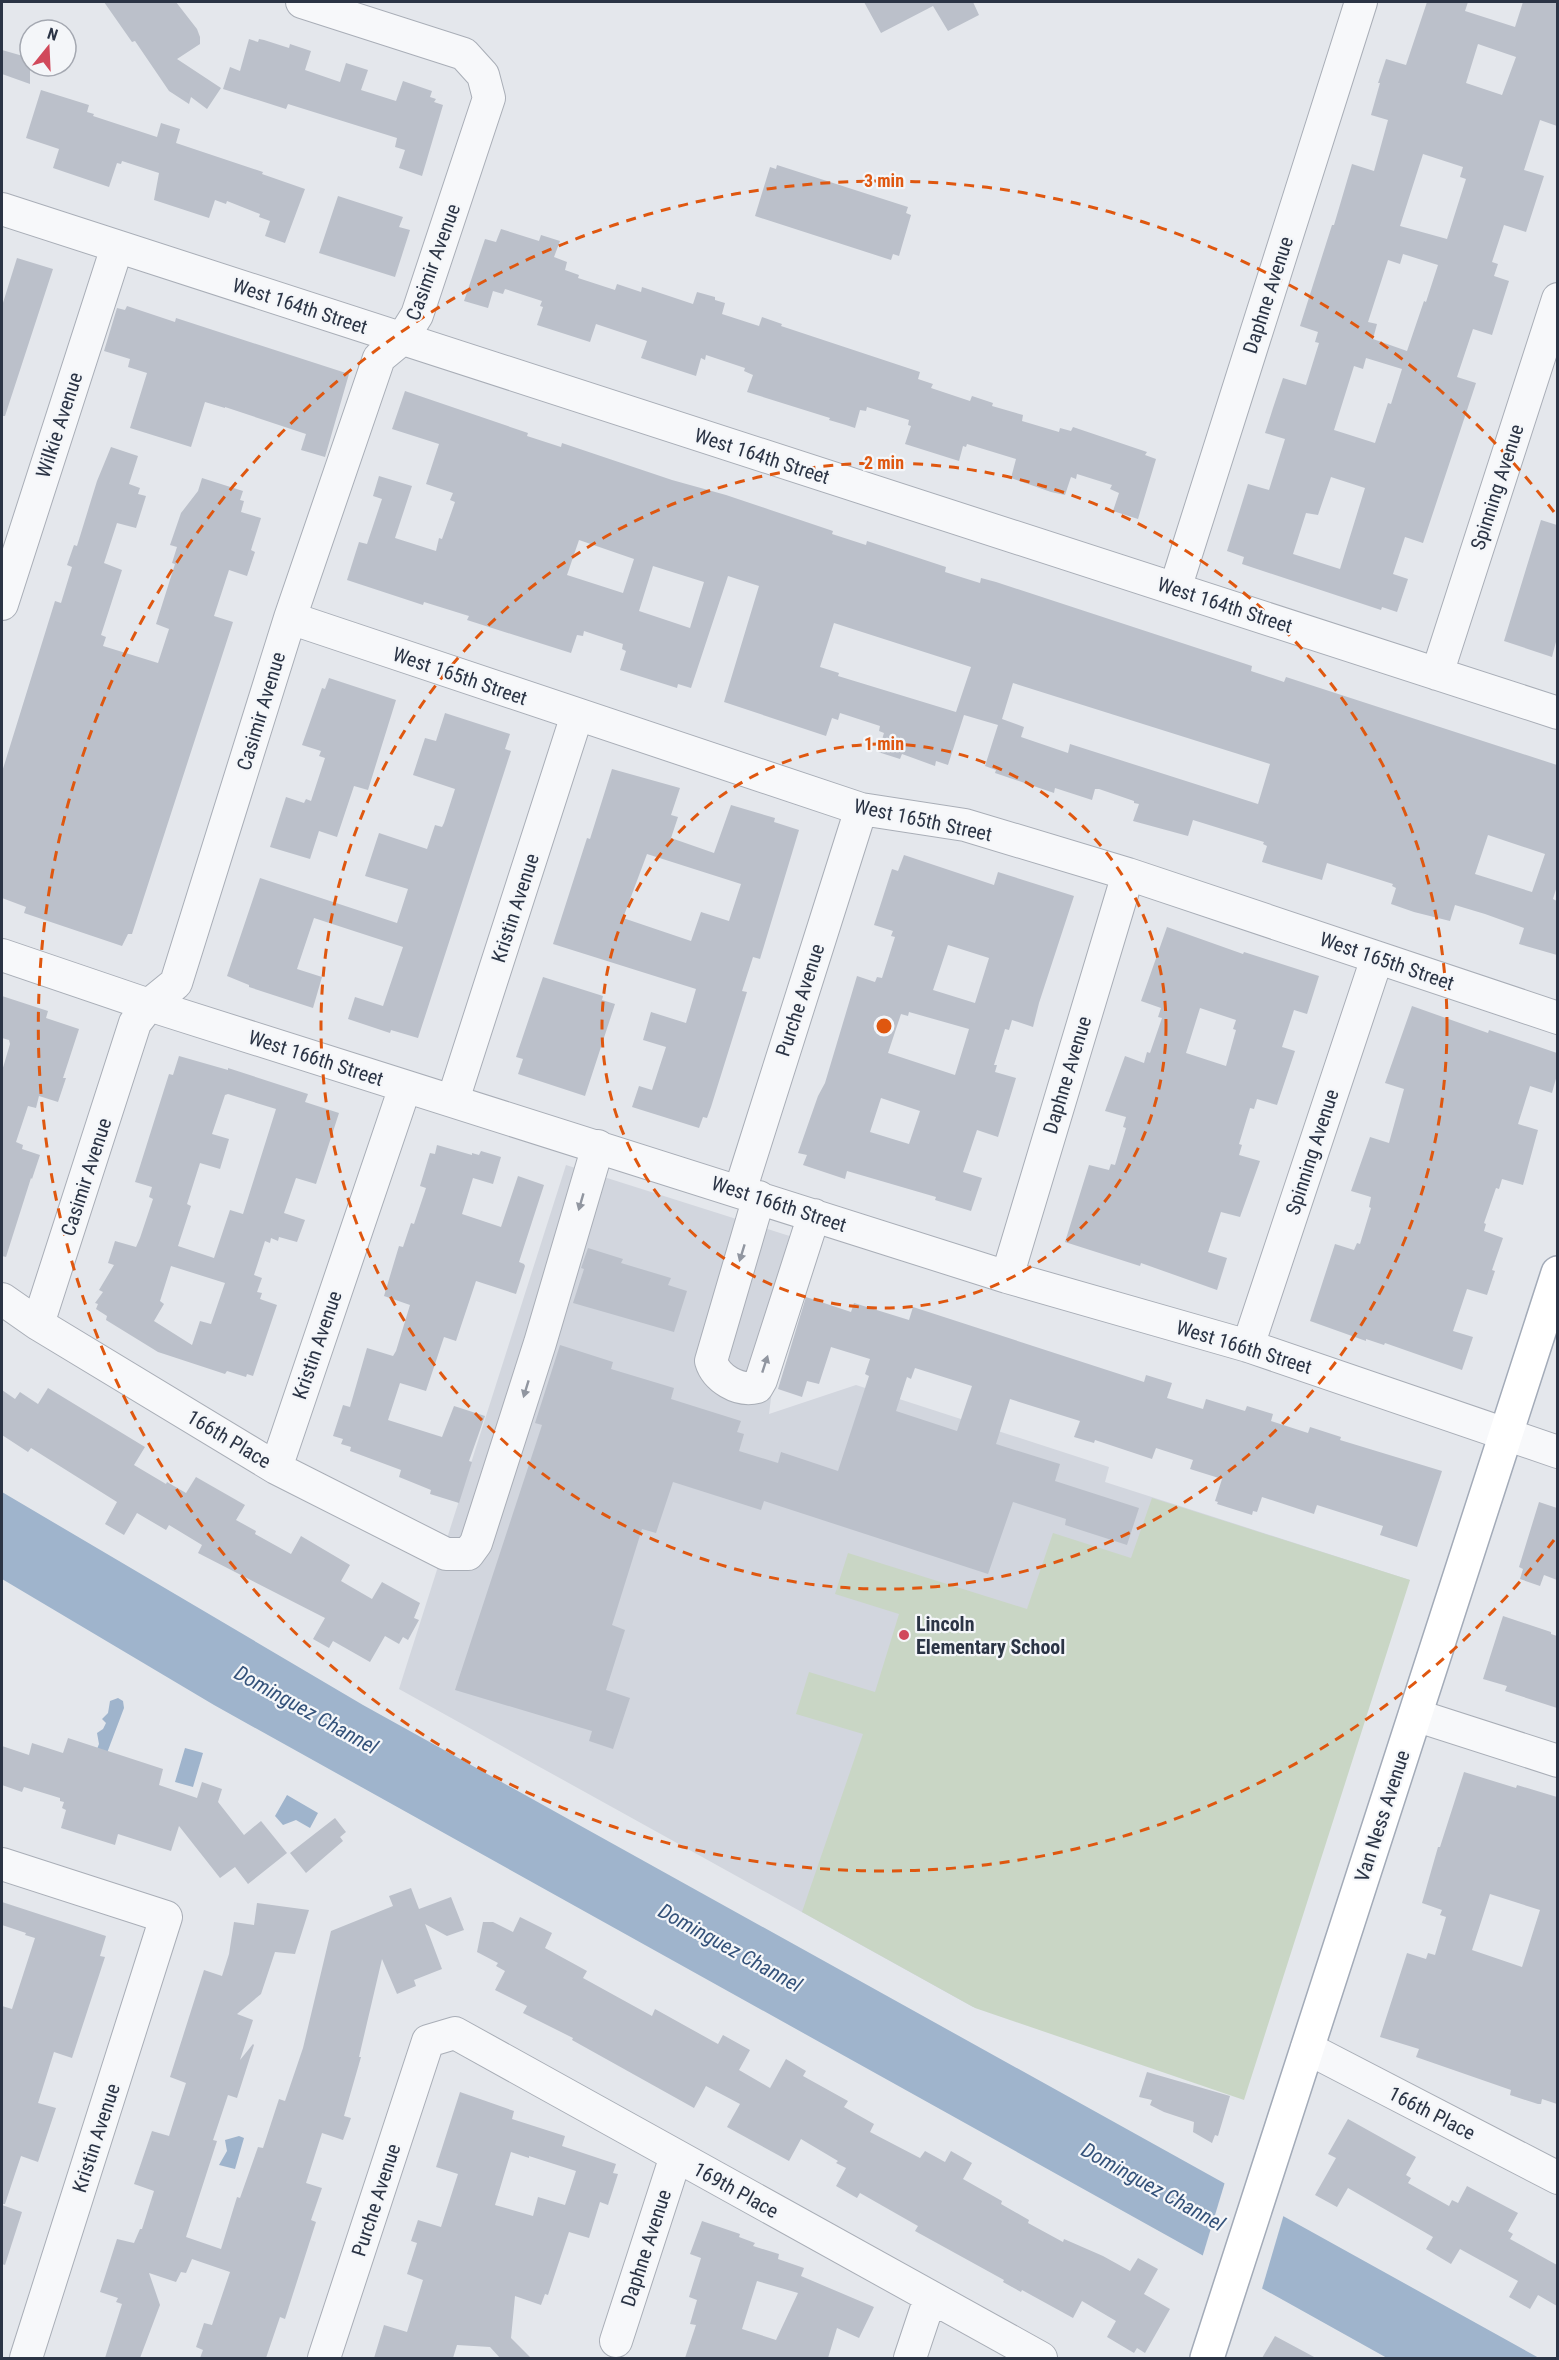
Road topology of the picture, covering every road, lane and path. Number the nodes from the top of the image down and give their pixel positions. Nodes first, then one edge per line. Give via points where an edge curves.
1 (302, 2) edge
2 (1361, 2) edge
3 (2, 209) edge
4 (117, 246) junction
5 (1557, 299) edge
6 (402, 339) junction
7 (1175, 589) junction
8 (2, 604) edge
9 (290, 618) junction
10 (1437, 674) junction
11 (1557, 713) edge
12 (577, 715) junction
13 (861, 809) junction
14 (1128, 874) junction
15 (2, 955) edge
16 (1377, 958) junction
17 (149, 1005) junction
18 (1557, 1018) edge
19 (405, 1087) junction
20 (453, 1100) junction
21 (598, 1146) junction
22 (749, 1194) junction
23 (814, 1215) junction
24 (1557, 1273) edge
25 (1007, 1277) junction
26 (2, 1299) edge
27 (38, 1324) junction
28 (1248, 1347) junction
29 (1505, 1435) junction
30 (1557, 1452) edge
31 (276, 1468) junction
32 (1414, 1714) junction
33 (1557, 1761) edge
34 (2, 1863) edge
35 (428, 2041) joint
36 (1307, 2048) junction
37 (676, 2156) junction
38 (1557, 2178) edge
39 (930, 2298) junction
40 (616, 2341) dead end
41 (26, 2358) edge
42 (324, 2358) edge
43 (910, 2358) edge
44 (1041, 2358) edge
45 (1207, 2358) edge

1 - 6 street, Casimir Avenue via 464,54 483,75 489,98 417,315
2 - 7 street, Daphne Avenue
3 - 4 street, West 164th Street
4 - 6 street, West 164th Street
4 - 8 street, Wilkie Avenue
5 - 10 street, Spinning Avenue
6 - 7 street, West 164th Street
6 - 9 street, Casimir Avenue via 379,358
7 - 10 street, West 164th Street
9 - 12 street, West 165th Street
9 - 17 street, Casimir Avenue via 176,983
10 - 11 street, West 164th Street
12 - 13 street, West 165th Street
12 - 20 street, Kristin Avenue
13 - 14 street, West 165th Street via 964,825
13 - 22 street, Purche Avenue
14 - 16 street, West 165th Street
14 - 25 street, Daphne Avenue
15 - 17 street, West 166th Street
16 - 18 street, West 165th Street
16 - 28 street, Spinning Avenue
17 - 19 street, West 166th Street
17 - 27 street, Casimir Avenue via 135,1023
19 - 20 street, West 166th Street
19 - 31 street, Kristin Avenue
20 - 21 street, West 166th Street
21 - 22 street, West 166th Street
21 -> 31 street, 166th Place via 507,1448 476,1543 468,1554 446,1554
22 - 23 street, West 166th Street
22 -> 23 street, Purche Avenue via 711,1361 714,1372 722,1378 750,1389 757,1387 760,1380
23 - 25 street, West 166th Street
24 - 29 main road, Van Ness Avenue
25 - 28 street, West 166th Street
26 - 27 street, 166th Place
27 - 31 street, 166th Place
28 - 29 street, West 166th Street
29 - 30 street, West 166th Street
29 - 32 main road, Van Ness Avenue
32 - 33 street
32 - 36 main road, Van Ness Avenue
34 - 41 street, Kristin Avenue via 166,1917
35 - 37 street, 169th Place via 455,2033
35 - 42 street, Purche Avenue
36 - 38 street, 166th Place
36 - 45 main road, Van Ness Avenue
37 - 39 street, 169th Place
37 - 40 street, Daphne Avenue
39 - 43 street
39 - 44 street, 169th Place

